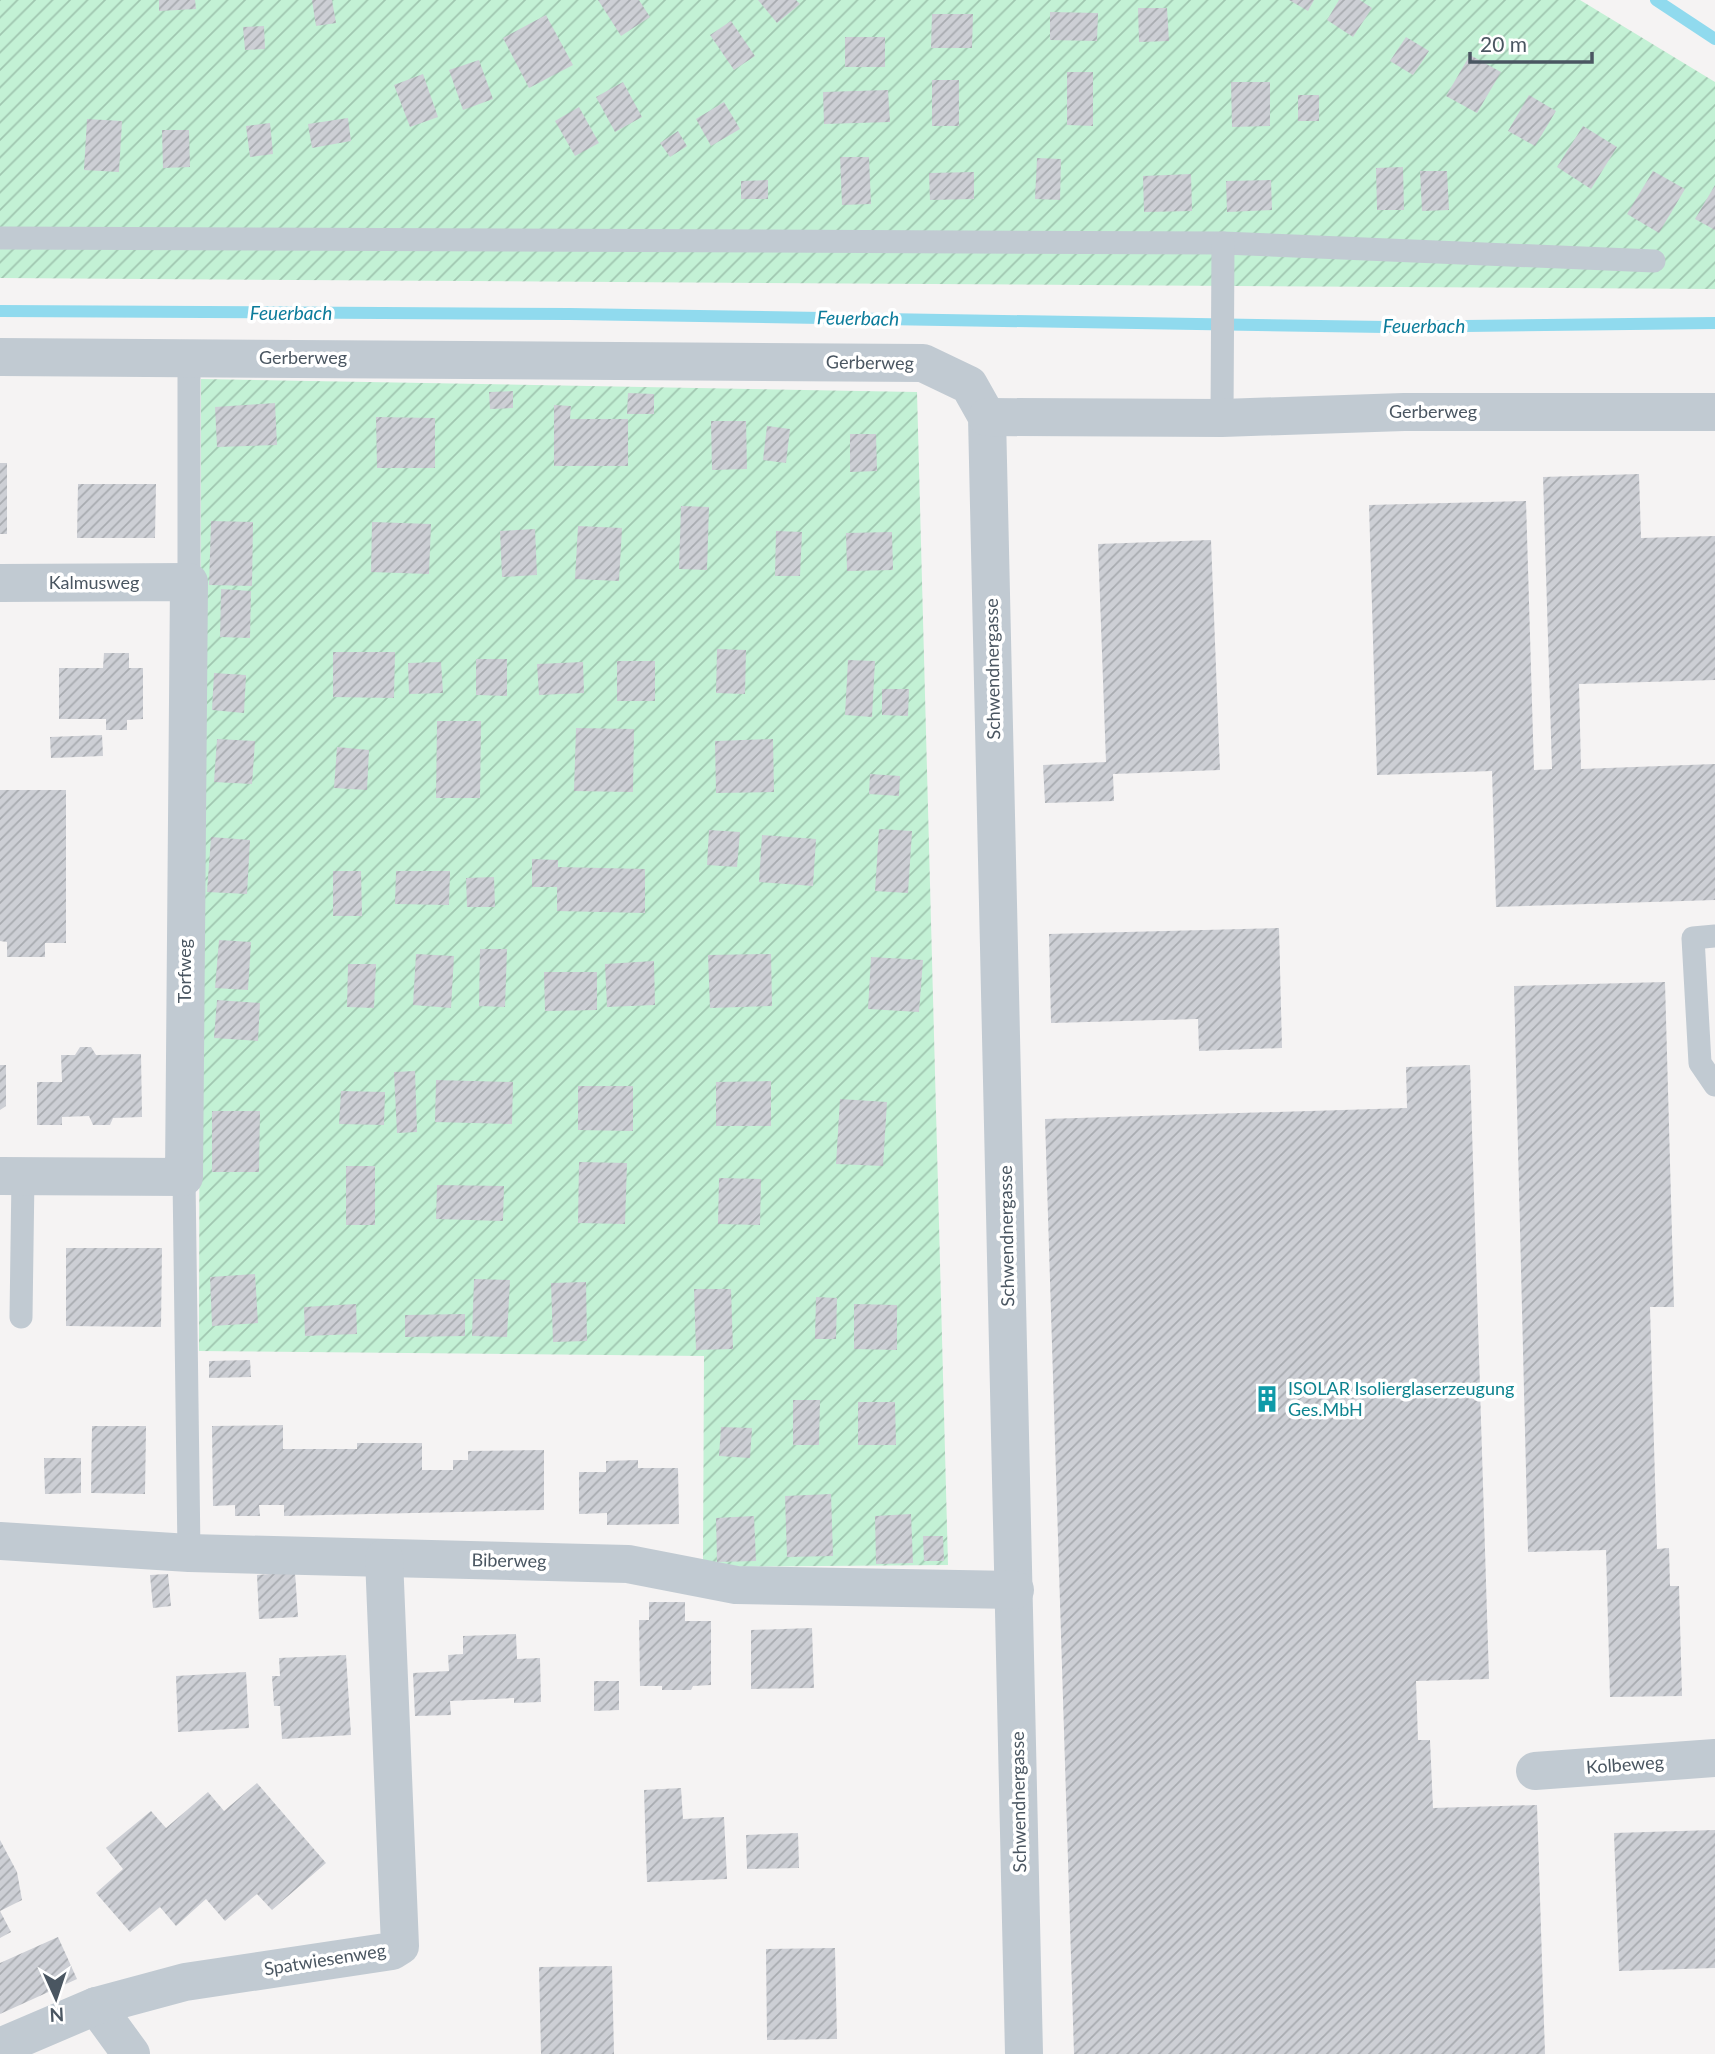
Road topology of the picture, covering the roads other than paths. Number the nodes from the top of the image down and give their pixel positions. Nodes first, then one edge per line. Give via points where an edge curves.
1 (0, 238) edge
2 (1223, 243) junction
3 (1654, 261) dead end
4 (0, 357) edge
5 (188, 357) junction
6 (1715, 412) edge
7 (987, 417) junction
8 (1222, 418) junction
9 (189, 582) junction
10 (0, 583) edge
11 (1715, 936) edge
12 (1715, 1085) edge
13 (11, 1176) edge
14 (184, 1177) junction
15 (21, 1317) dead end
16 (0, 1541) edge
17 (189, 1553) junction
18 (384, 1558) junction
19 (1015, 1590) junction
20 (1715, 1758) edge
21 (1535, 1771) dead end
22 (96, 2006) junction
23 (0, 2047) edge
24 (131, 2054) edge
25 (1024, 2054) edge

1 - 2 lane
2 - 3 lane
2 - 8 lane
4 - 5 street, Gerberweg
5 - 7 street, Gerberweg via 923,363 969,385
5 - 9 lane
6 - 8 street, Gerberweg via 1404,412
7 - 8 street, Gerberweg
7 - 19 street, Schwendnergasse
9 - 10 street, Kalmusweg
9 - 14 street, Torfweg
11 - 12 lane via 1693,938 1700,1063
13 - 14 street
13 - 15 lane
14 - 17 lane
16 - 17 street, Biberweg
17 - 18 street, Biberweg
18 - 19 street, Biberweg via 628,1564 736,1585
18 - 22 street, Spatwiesenweg via 400,1946 392,1951 185,1982
19 - 25 street, Schwendnergasse
20 - 21 street, Kolbeweg
22 - 23 street, Spatwiesenweg
22 - 24 street

